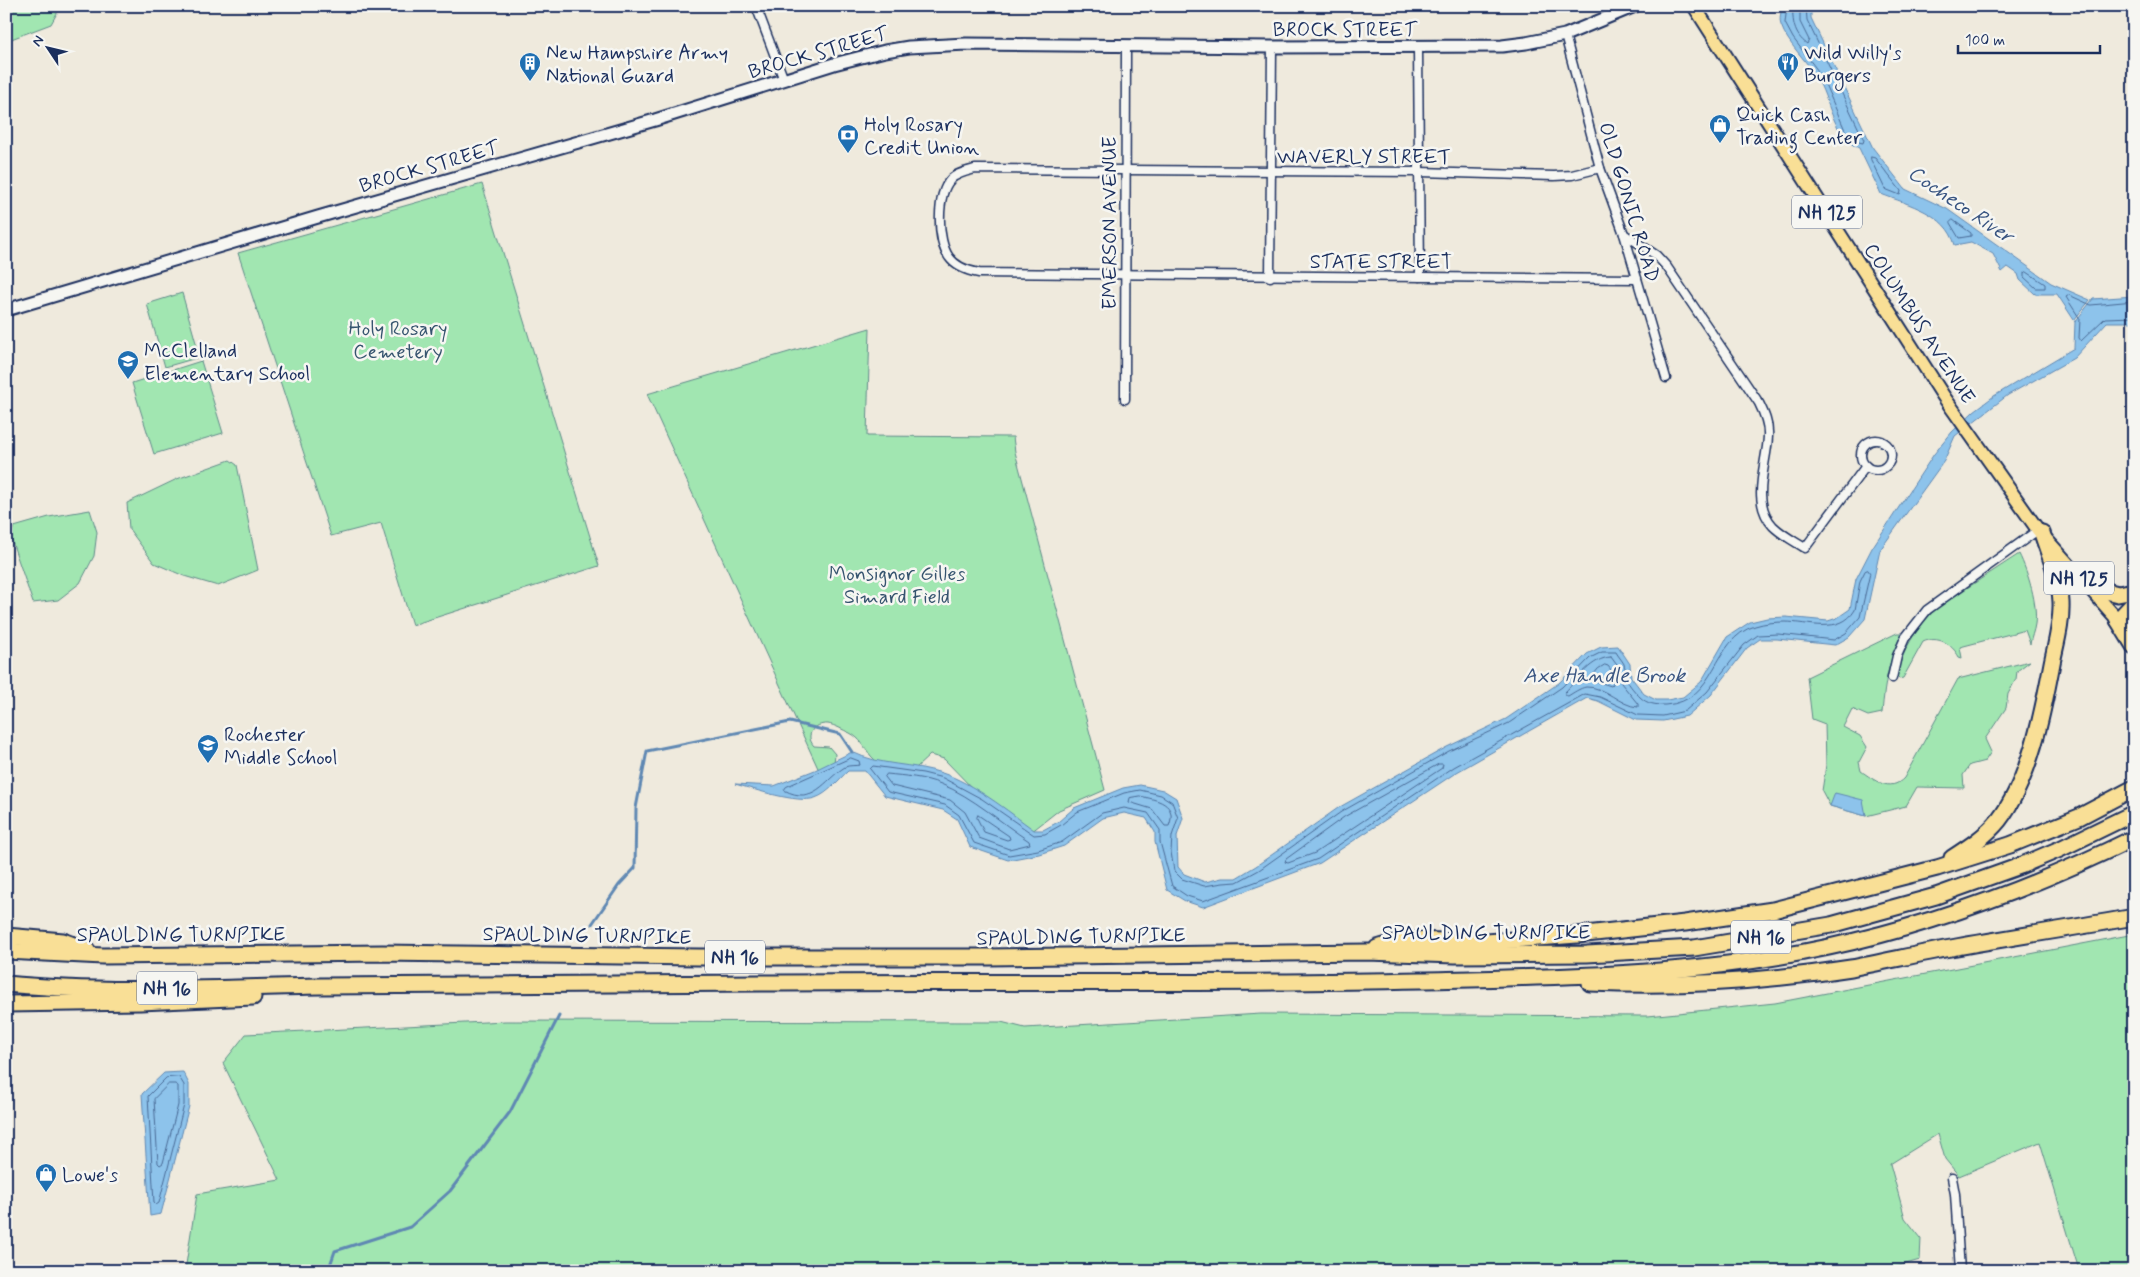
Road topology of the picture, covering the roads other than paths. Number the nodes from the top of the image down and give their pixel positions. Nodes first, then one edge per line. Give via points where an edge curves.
1 (756, 6) edge
2 (1635, 6) edge
3 (1694, 6) edge
4 (1565, 34) junction
5 (1126, 47) junction
6 (1272, 48) junction
7 (1418, 48) junction
8 (784, 80) junction
9 (1600, 168) junction
10 (1126, 169) junction
11 (1271, 172) junction
12 (1420, 172) junction
13 (1624, 234) junction
14 (1126, 274) junction
15 (1270, 277) junction
16 (1420, 277) junction
17 (1637, 280) junction
18 (6, 310) edge
19 (1666, 378) dead end
20 (1125, 400) dead end
21 (1866, 466) dead end
22 (2040, 531) junction
23 (2086, 586) junction
24 (2134, 591) edge
25 (2134, 603) edge
26 (2118, 620) junction
27 (2134, 629) edge
28 (2134, 646) edge
29 (1892, 678) dead end
30 (2134, 788) edge
31 (2134, 813) edge
32 (2134, 838) edge
33 (1938, 868) junction
34 (2134, 917) edge
35 (6, 936) edge
36 (6, 952) edge
37 (1367, 952) junction
38 (103, 956) junction
39 (1542, 977) junction
40 (6, 984) edge
41 (328, 986) junction
42 (6, 1004) edge
43 (1952, 1178) dead end
44 (1960, 1271) edge

1 - 8 street
2 - 4 street, BROCK STREET
3 - 22 main road, COLUMBUS AVENUE / NH 125 via 1959,418
4 - 7 street, BROCK STREET via 1502,46
4 - 9 street, OLD GONIC ROAD
5 - 6 street, BROCK STREET
5 - 8 street, BROCK STREET via 966,44 909,47 869,54
5 - 10 street, EMERSON AVENUE
6 - 7 street, BROCK STREET
6 - 11 street
7 - 12 street
8 - 18 street, BROCK STREET
9 - 12 street, WAVERLY STREET via 1554,176
9 - 13 street, OLD GONIC ROAD
10 - 11 street, WAVERLY STREET
10 - 14 street, EMERSON AVENUE
10 - 14 street, WAVERLY STREET via 969,170 951,179 944,188 940,226 944,249 958,266 968,271
11 - 12 street, WAVERLY STREET
11 - 15 street
12 - 16 street
13 - 17 street, OLD GONIC ROAD
13 - 21 street via 1656,255 1667,267 1759,403 1768,436 1762,476 1762,506 1773,526 1805,548
14 - 15 street, STATE STREET
14 - 20 street, EMERSON AVENUE
15 - 16 street, STATE STREET
16 - 17 street, STATE STREET
17 - 19 street, OLD GONIC ROAD
22 - 23 main road, COLUMBUS AVENUE / NH 125
22 - 29 street via 1927,610 1904,638
22 - 33 highway via 2057,579 2061,602 2058,637 2036,732 2020,781 1998,820 1979,840
23 - 24 highway via 2118,594
23 - 26 main road, COLUMBUS AVENUE / NH 125
25 - 26 highway
26 - 27 highway, NH 125
26 - 28 highway, NH 125
30 - 33 highway via 2062,824
31 - 37 highway, SPAULDING TURNPIKE / NH 16 via 2060,849 1977,882 1831,925 1685,948 1578,954
32 - 39 highway, NH 16 via 2053,876 1947,916 1836,946 1724,965
33 - 37 highway via 1773,910 1685,924 1486,942 1404,940
34 - 39 highway via 1851,968 1765,979 1630,985
35 - 38 highway via 63,941
36 - 38 highway, SPAULDING TURNPIKE / NH 16
37 - 38 highway, SPAULDING TURNPIKE / NH 16 via 989,957 382,953
39 - 41 highway, NH 16 via 1333,982
40 - 41 highway, NH 16 via 43,988
41 - 42 highway via 258,997
43 - 44 street

